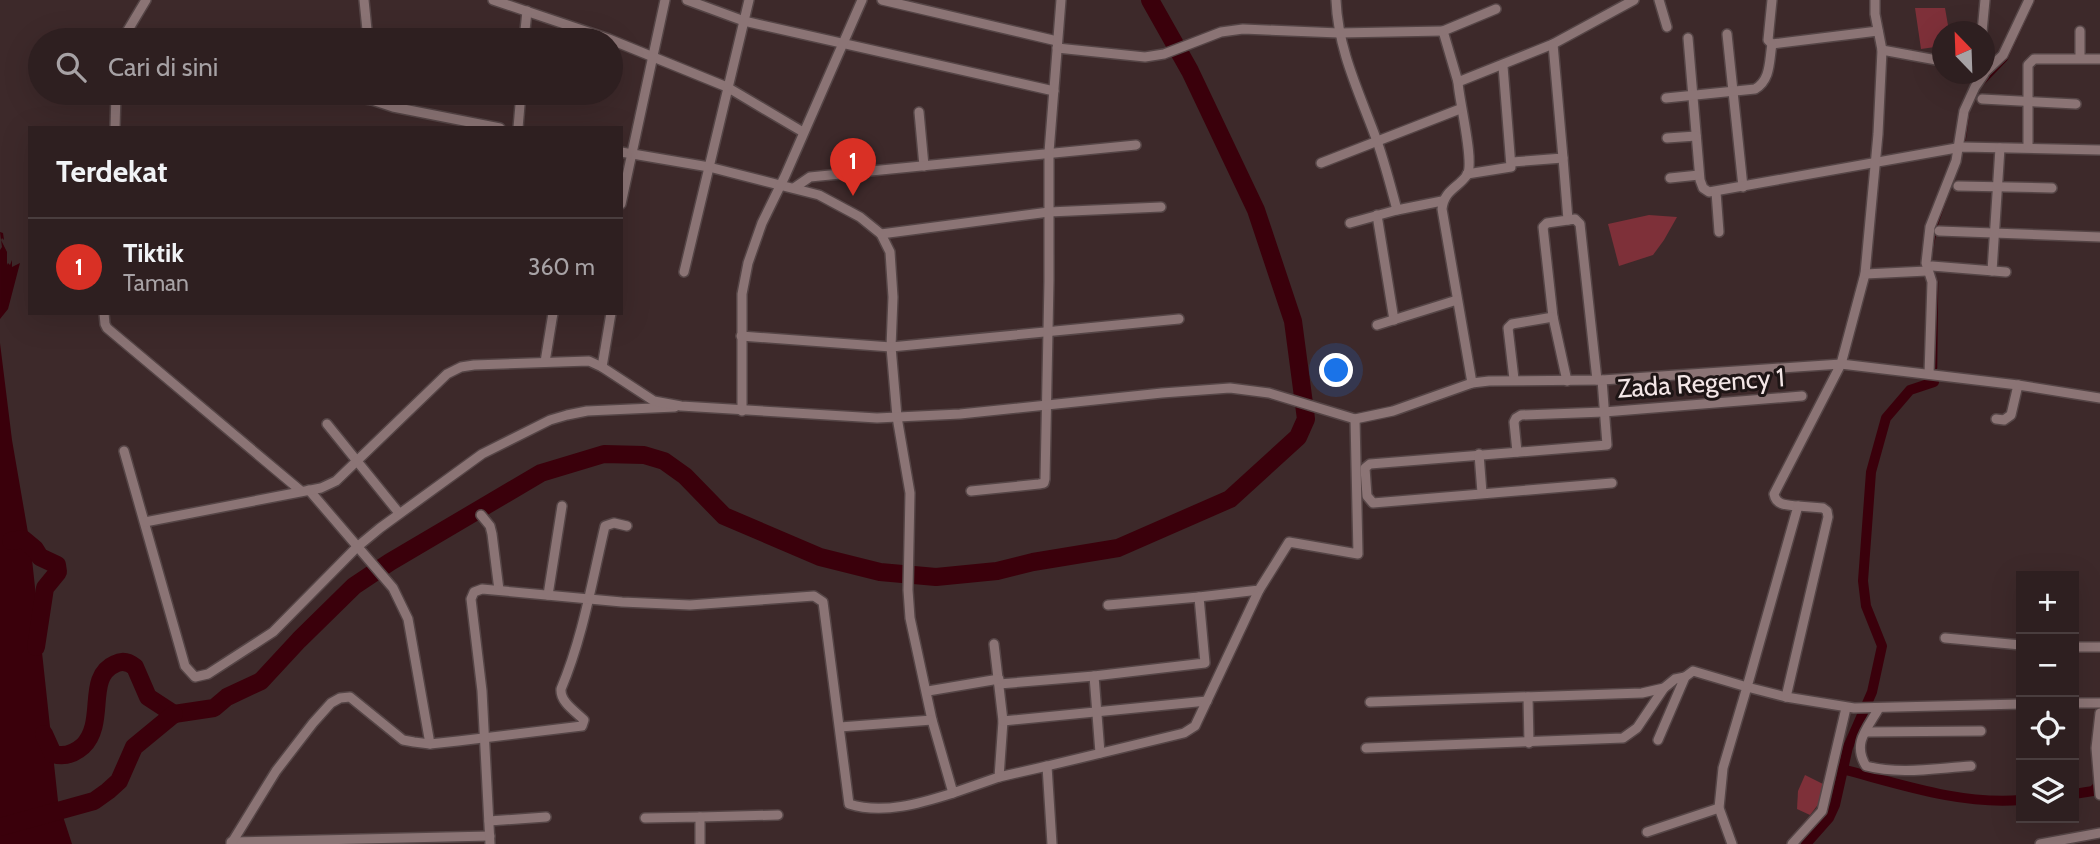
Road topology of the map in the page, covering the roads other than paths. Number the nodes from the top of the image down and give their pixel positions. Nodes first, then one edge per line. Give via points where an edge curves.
1 (146, 0) edge
2 (364, 0) edge
3 (494, 0) edge
4 (665, 0) edge
5 (687, 0) edge
6 (749, 0) edge
7 (862, 0) edge
8 (882, 0) edge
9 (1060, 0) edge
10 (1336, 0) edge
11 (1634, 0) edge
12 (1659, 0) edge
13 (1772, 0) edge
14 (1875, 0) edge
15 (1985, 0) edge
16 (2029, 0) edge
17 (509, 3) edge
18 (1496, 9) dead end
19 (527, 11) junction
20 (1983, 21) edge
21 (744, 22) junction
22 (1667, 27) dead end
23 (129, 28) edge
24 (367, 28) edge
25 (525, 28) edge
26 (577, 28) edge
27 (1443, 31) junction
28 (1878, 31) junction
29 (2080, 31) dead end
30 (1339, 33) junction
31 (1727, 34) dead end
32 (1688, 38) dead end
33 (842, 43) junction
34 (1057, 44) junction
35 (1553, 44) junction
36 (1772, 44) junction
37 (623, 45) edge
38 (1882, 50) junction
39 (652, 58) junction
40 (2080, 58) junction
41 (1932, 59) edge
42 (2100, 59) edge
43 (1995, 63) edge
44 (1503, 66) junction
45 (1458, 82) junction
46 (1977, 84) edge
47 (727, 87) junction
48 (1054, 91) junction
49 (1733, 91) junction
50 (1693, 95) junction
51 (1666, 98) dead end
52 (1982, 99) dead end
53 (2028, 102) junction
54 (2076, 104) dead end
55 (116, 105) edge
56 (389, 105) edge
57 (520, 105) edge
58 (1460, 108) junction
59 (919, 112) dead end
60 (115, 126) edge
61 (490, 126) edge
62 (518, 126) edge
63 (803, 132) junction
64 (1696, 136) junction
65 (1667, 138) dead end
66 (1377, 141) junction
67 (1136, 145) dead end
68 (2028, 147) junction
69 (1963, 148) junction
70 (2000, 148) junction
71 (2100, 150) edge
72 (1049, 152) junction
73 (626, 153) edge
74 (1563, 158) junction
75 (1512, 162) junction
76 (1321, 163) dead end
77 (1875, 163) junction
78 (924, 166) junction
79 (709, 167) junction
80 (1467, 174) junction
81 (1699, 175) junction
82 (1670, 178) dead end
83 (623, 184) edge
84 (780, 184) junction
85 (1958, 186) dead end
86 (1998, 186) junction
87 (1743, 187) junction
88 (794, 188) junction
89 (2052, 188) dead end
90 (1716, 191) junction
91 (1442, 201) junction
92 (1161, 207) dead end
93 (1397, 210) junction
94 (1049, 212) junction
95 (1377, 215) junction
96 (1568, 220) junction
97 (1350, 223) dead end
98 (1939, 231) dead end
99 (1719, 232) dead end
100 (881, 234) junction
101 (1994, 234) junction
102 (2100, 237) edge
103 (1930, 268) junction
104 (1992, 271) junction
105 (684, 272) dead end
106 (2006, 272) dead end
107 (1865, 274) junction
108 (1457, 300) junction
109 (104, 315) edge
110 (553, 315) edge
111 (611, 315) edge
112 (1553, 317) junction
113 (1179, 319) dead end
114 (1394, 320) junction
115 (1377, 324) dead end
116 (1048, 333) junction
117 (741, 336) junction
118 (891, 347) junction
119 (545, 362) junction
120 (1841, 364) junction
121 (602, 367) junction
122 (1929, 374) junction
123 (1514, 379) junction
124 (1599, 380) junction
125 (1567, 381) junction
126 (1472, 383) junction
127 (2018, 385) junction
128 (1802, 396) dead end
129 (2100, 398) edge
130 (681, 406) junction
131 (1045, 406) junction
132 (742, 411) junction
133 (1604, 412) junction
134 (897, 417) junction
135 (1355, 419) junction
136 (1996, 419) dead end
137 (327, 424) dead end
138 (124, 451) dead end
139 (1517, 452) junction
140 (1479, 454) junction
141 (357, 463) junction
142 (1612, 483) dead end
143 (305, 491) junction
144 (971, 491) dead end
145 (1482, 493) junction
146 (562, 506) dead end
147 (1798, 506) junction
148 (399, 513) junction
149 (481, 515) dead end
150 (145, 522) junction
151 (627, 526) dead end
152 (357, 547) junction
153 (499, 590) junction
154 (1259, 590) junction
155 (548, 595) junction
156 (1199, 597) junction
157 (588, 599) junction
158 (1108, 605) dead end
159 (1945, 638) dead end
160 (994, 644) dead end
161 (2016, 645) edge
162 (2079, 647) edge
163 (2100, 647) edge
164 (1205, 663) junction
165 (1225, 664) junction
166 (1094, 676) junction
167 (1685, 677) junction
168 (999, 681) junction
169 (1747, 687) junction
170 (1664, 688) junction
171 (928, 691) junction
172 (1528, 697) junction
173 (1786, 697) junction
174 (1207, 701) junction
175 (1370, 702) dead end
176 (2079, 703) edge
177 (2100, 703) edge
178 (2016, 704) edge
179 (1850, 708) junction
180 (1874, 708) junction
181 (1097, 712) junction
182 (2100, 712) edge
183 (932, 720) junction
184 (1003, 721) junction
185 (840, 727) junction
186 (1980, 731) dead end
187 (1866, 732) junction
188 (485, 738) junction
189 (1658, 740) dead end
190 (1529, 743) junction
191 (430, 744) junction
192 (1366, 748) dead end
193 (1100, 753) junction
194 (1047, 766) junction
195 (1970, 766) dead end
196 (2099, 775) edge
197 (999, 777) junction
198 (953, 793) junction
199 (2100, 795) edge
200 (1718, 808) junction
201 (778, 815) dead end
202 (546, 817) dead end
203 (699, 817) junction
204 (645, 818) dead end
205 (489, 821) junction
206 (1647, 832) dead end
207 (2100, 833) edge
208 (490, 840) edge
209 (231, 843) edge
210 (700, 844) edge
211 (1052, 844) edge
212 (1732, 844) edge
213 (1792, 844) edge
214 (2040, 844) edge

1 - 23 street
2 - 24 street
3 - 17 street
4 - 39 street
5 - 21 street
6 - 21 street
7 - 33 street
8 - 34 street
9 - 34 street
10 - 30 street
11 - 35 street
12 - 22 street
13 - 36 street
14 - 28 street
15 - 20 street
16 - 43 street
17 - 19 street
18 - 27 street
19 - 25 street
19 - 26 street
21 - 33 street
21 - 47 street
27 - 30 street
27 - 45 street
28 - 36 street
28 - 38 street
29 - 40 street
30 - 34 street via 1243,29 1145,57
30 - 66 street
31 - 49 street
32 - 50 street
33 - 48 street
33 - 63 street
34 - 48 street
35 - 44 street
35 - 74 street
36 - 49 street via 1762,85
37 - 39 street
38 - 41 street
38 - 77 street
39 - 47 street
39 - 73 street
40 - 42 street
40 - 53 street via 2030,61
44 - 45 street
44 - 75 street
45 - 58 street
46 - 69 street via 1964,111
47 - 63 street
47 - 79 street
48 - 72 street
49 - 50 street
49 - 87 street
50 - 51 street
50 - 64 street
52 - 53 street
53 - 54 street
53 - 68 street
55 - 60 street
56 - 61 street
57 - 62 street
58 - 66 street
58 - 80 street via 1470,152
59 - 78 street
63 - 84 street
64 - 65 street
64 - 81 street
66 - 76 street
66 - 93 street
67 - 72 street
68 - 70 street
68 - 71 street
69 - 70 street
69 - 77 street
69 - 103 street via 1930,228
70 - 86 street
72 - 78 street
72 - 94 street
73 - 79 street
73 - 83 street
74 - 75 street
74 - 96 street
75 - 80 street via 1507,169
77 - 87 street
77 - 107 street
78 - 88 street via 810,177
79 - 84 street
79 - 105 street
80 - 91 street
81 - 82 street
81 - 90 street via 1703,188
84 - 88 street
84 - 117 street via 748,263
85 - 86 street
86 - 89 street
86 - 101 street
87 - 90 street
88 - 100 street via 819,195
90 - 99 street
91 - 93 street
91 - 108 street
92 - 94 street
93 - 95 street
94 - 100 street
94 - 116 street
95 - 97 street
95 - 114 street
96 - 112 street via 1543,227
96 - 124 street, Zada Regency 1 via 1580,224
98 - 101 street
100 - 118 street via 890,252
101 - 102 street
101 - 104 street
103 - 104 street
103 - 107 street
103 - 122 street
104 - 106 street
107 - 120 street
108 - 114 street
108 - 126 street
109 - 143 street via 105,324 118,337
110 - 119 street
111 - 121 street
112 - 123 street via 1508,328
112 - 125 street
113 - 116 street
114 - 115 street
116 - 118 street
116 - 131 street
117 - 118 street
117 - 132 street
118 - 134 street
119 - 121 street via 589,361
119 - 141 street via 474,365 447,374
120 - 122 street
120 - 124 street
120 - 147 street via 1774,494 1779,504
121 - 130 street via 654,401
122 - 127 street
123 - 125 street
123 - 126 street
124 - 125 street
124 - 133 street, Zada Regency 1
126 - 135 street via 1393,411
127 - 129 street
127 - 136 street via 2011,415
128 - 133 street, Zada Regency 1
130 - 132 street
130 - 148 street via 587,411 550,420 482,454
131 - 134 street
131 - 135 street via 1230,388 1269,393
131 - 144 street via 1044,483
132 - 134 street
133 - 139 street, Zada Regency 1 via 1607,445
133 - 139 street, Zada Regency 1 via 1521,415 1514,422
134 - 171 street via 910,493 910,618
135 - 154 street via 1358,554 1289,541
137 - 141 street
138 - 150 street
139 - 140 street, Zada Regency 1
140 - 145 street
140 - 145 street, Zada Regency 1 via 1370,464 1365,468 1367,496 1373,503
141 - 143 street via 336,481
141 - 148 street
142 - 145 street, Zada Regency 1
143 - 150 street
143 - 152 street
146 - 155 street
147 - 169 street
147 - 173 street via 1823,508 1828,517
148 - 152 street
149 - 153 street via 492,534
150 - 152 street via 185,666 195,677 208,674 273,632
151 - 157 street via 605,526
152 - 191 street via 393,588 408,619
153 - 155 street
153 - 188 street via 478,590 471,599
154 - 156 street
154 - 165 street
155 - 157 street
156 - 158 street
156 - 164 street
157 - 185 street via 690,605 820,598
157 - 188 street via 560,693 584,719 582,726
159 - 161 street
160 - 168 street
162 - 163 street
164 - 165 street
164 - 166 street
165 - 174 street
166 - 168 street
166 - 181 street
167 - 169 street via 1700,672
167 - 170 street
167 - 189 street
168 - 171 street
168 - 184 street
169 - 173 street
169 - 200 street via 1723,768
170 - 172 street via 1642,693
170 - 190 street via 1628,736
171 - 183 street
172 - 175 street
172 - 190 street
173 - 179 street
174 - 181 street
174 - 193 street via 1195,726 1184,733
176 - 177 street
178 - 180 street
179 - 180 street
179 - 213 street via 1822,811
180 - 187 street
181 - 184 street
181 - 193 street
182 - 196 street
183 - 185 street
183 - 198 street
184 - 197 street
185 - 198 street via 849,804 872,808 914,805
186 - 187 street
187 - 195 street via 1858,754 1866,766 1881,770
188 - 191 street
188 - 205 street
190 - 192 street
191 - 209 street via 403,740 350,698 340,698 313,723 276,771
193 - 194 street
194 - 197 street
194 - 211 street
196 - 199 street
197 - 198 street
200 - 206 street
200 - 212 street
201 - 203 street
202 - 205 street
203 - 204 street
203 - 210 street
205 - 208 street
207 - 214 street
208 - 209 street

